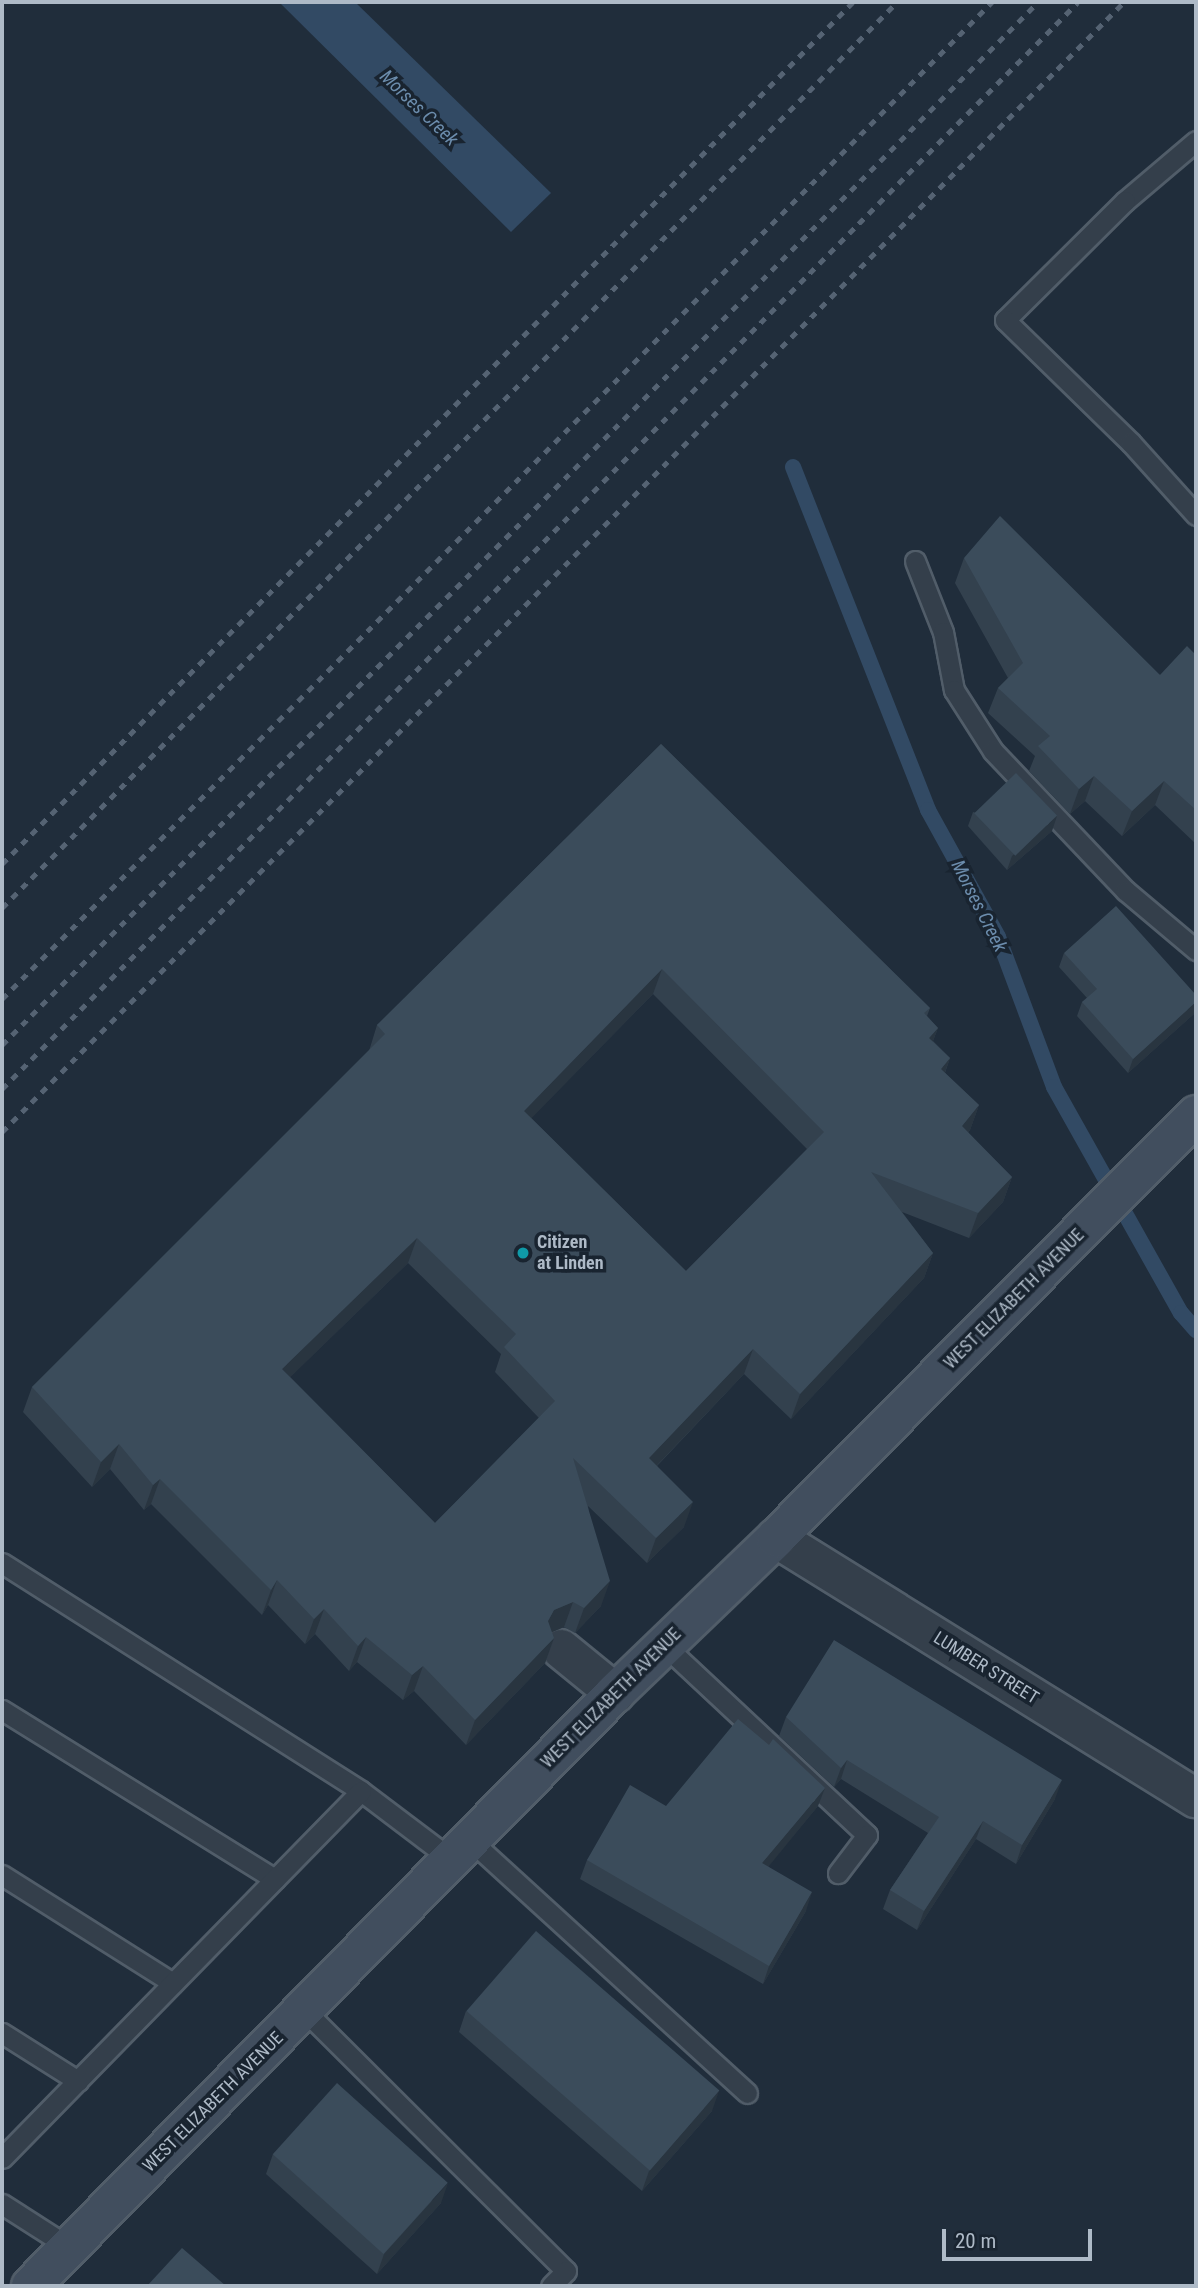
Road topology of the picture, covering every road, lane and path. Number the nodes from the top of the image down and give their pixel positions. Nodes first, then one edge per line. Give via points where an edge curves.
1 (1196, 141) edge
2 (1196, 515) edge
3 (915, 561) dead end
4 (1196, 950) edge
5 (1192, 1127) edge
6 (776, 1538) junction
7 (2, 1563) edge
8 (664, 1645) junction
9 (561, 1649) edge
10 (615, 1693) junction
11 (2, 1710) edge
12 (361, 1791) junction
13 (1196, 1798) edge
14 (461, 1850) junction
15 (838, 1873) dead end
16 (2, 1875) edge
17 (275, 1879) junction
18 (173, 1983) junction
19 (303, 2009) junction
20 (2, 2033) edge
21 (78, 2081) junction
22 (747, 2093) dead end
23 (2, 2158) edge
24 (2, 2204) edge
25 (69, 2247) junction
26 (31, 2286) edge
27 (551, 2286) edge

1 - 2 lane via 1125,201 1005,320 1131,443
3 - 4 lane via 943,632 954,690 993,751 1126,891
5 - 6 street, WEST ELIZABETH AVENUE via 1145,1166
6 - 8 street, WEST ELIZABETH AVENUE
6 - 13 street, LUMBER STREET
7 - 12 lane
8 - 10 street, WEST ELIZABETH AVENUE
8 - 15 lane via 867,1835
9 - 10 street
10 - 14 street, WEST ELIZABETH AVENUE
11 - 17 lane
12 - 14 lane
12 - 17 lane
14 - 19 street, WEST ELIZABETH AVENUE
14 - 22 lane
16 - 18 lane
17 - 18 lane
18 - 21 lane
19 - 25 street, WEST ELIZABETH AVENUE
19 - 27 lane via 566,2271
20 - 21 lane
21 - 23 lane
24 - 25 lane
25 - 26 street, WEST ELIZABETH AVENUE

